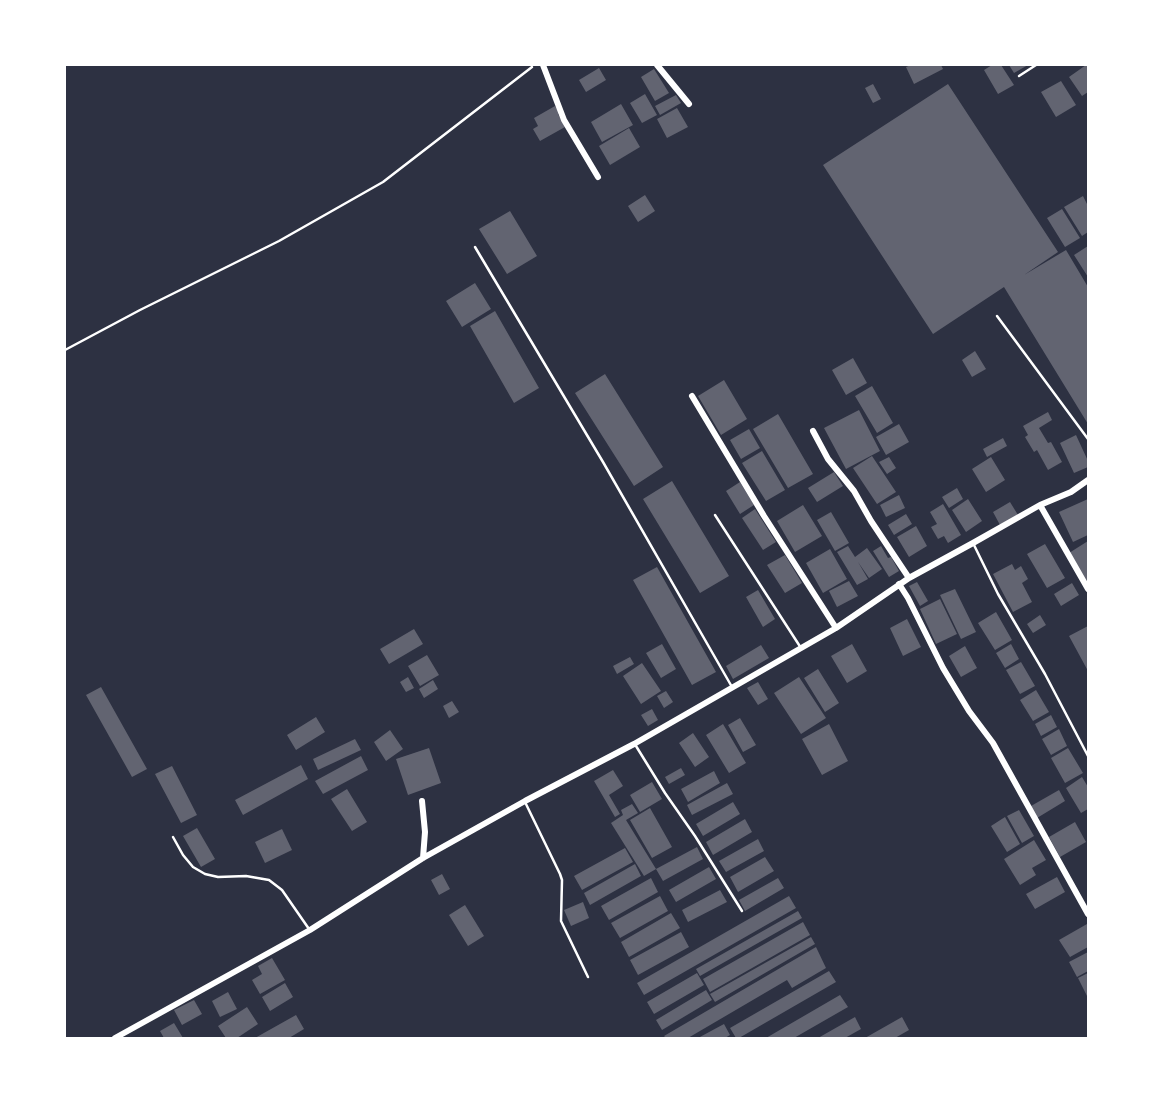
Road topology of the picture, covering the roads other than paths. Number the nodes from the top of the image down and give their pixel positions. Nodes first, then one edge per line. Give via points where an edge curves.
1 (543, 65) edge
2 (657, 65) edge
3 (689, 104) dead end
4 (598, 177) dead end
5 (475, 247) dead end
6 (998, 316) dead end
7 (692, 396) dead end
8 (813, 431) dead end
9 (1088, 439) edge
10 (1088, 480) edge
11 (1040, 505) junction
12 (715, 515) dead end
13 (973, 543) junction
14 (909, 578) junction
15 (899, 584) junction
16 (1088, 589) edge
17 (836, 628) junction
18 (801, 649) junction
19 (732, 687) junction
20 (634, 744) junction
21 (1088, 756) edge
22 (422, 801) dead end
23 (525, 801) junction
24 (173, 837) dead end
25 (423, 858) junction
26 (742, 911) dead end
27 (1088, 914) edge
28 (310, 930) junction
29 (588, 977) dead end
30 (119, 1037) edge

1 - 4 street via 565,120
2 - 3 street
5 - 19 lane
6 - 9 lane
7 - 17 street
8 - 14 street
10 - 11 street
11 - 13 street
11 - 16 street
12 - 18 lane
13 - 14 street
13 - 21 lane
14 - 15 street
15 - 17 street
15 - 27 street via 943,668 993,743
17 - 18 street
18 - 19 street
19 - 20 street
20 - 23 street
20 - 26 lane
22 - 25 street
23 - 25 street
23 - 29 lane via 560,874 561,921
24 - 28 lane via 193,867 205,874 269,880 282,890
25 - 28 street
28 - 30 street

